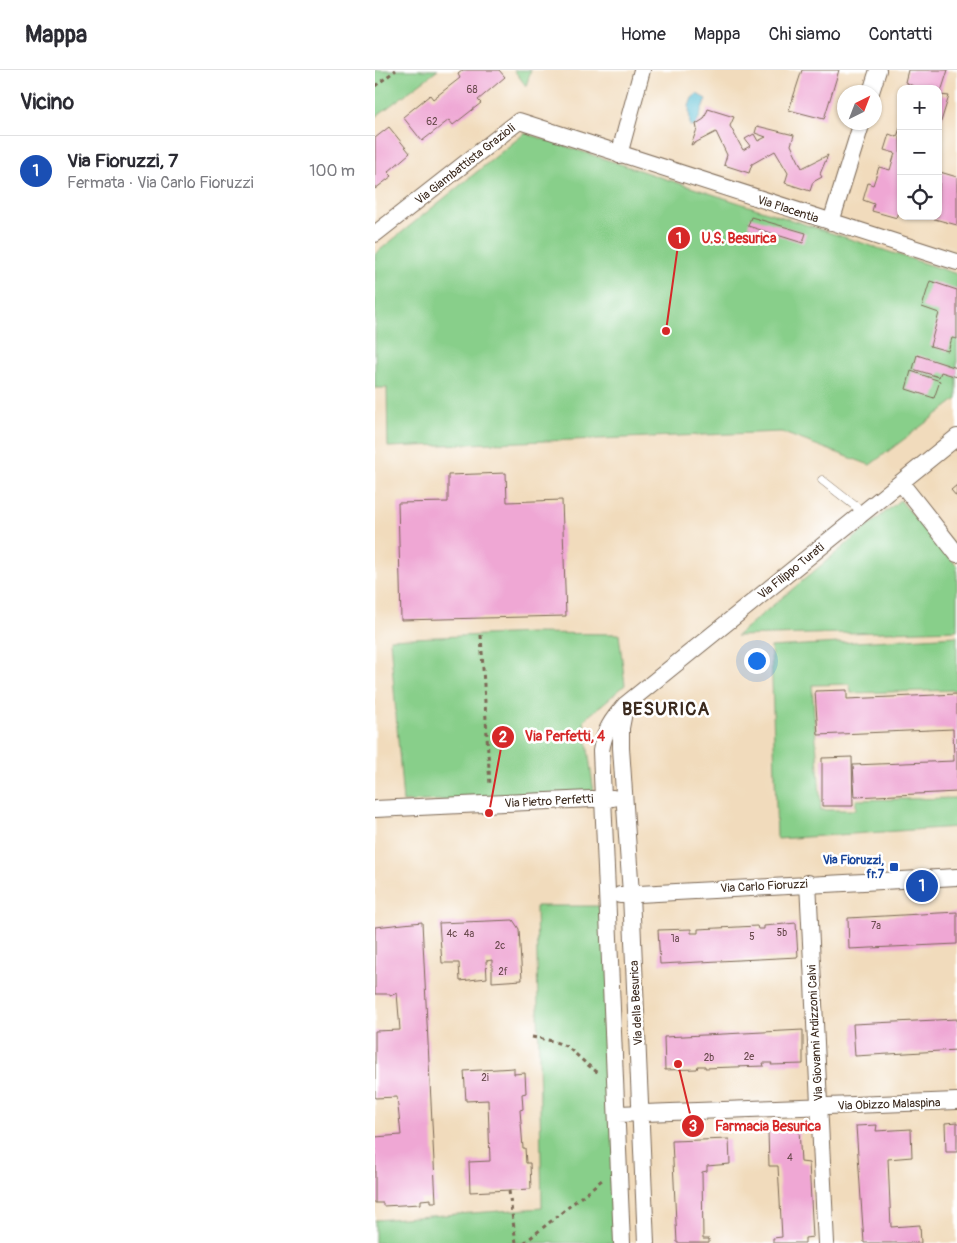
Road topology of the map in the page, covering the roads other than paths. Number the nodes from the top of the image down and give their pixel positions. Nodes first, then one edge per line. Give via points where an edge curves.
1 (642, 70) edge
2 (878, 70) edge
3 (873, 85) edge
4 (860, 130) edge
5 (619, 155) junction
6 (831, 222) junction
7 (375, 234) edge
8 (957, 262) edge
9 (957, 438) edge
10 (822, 480) dead end
11 (901, 483) junction
12 (864, 514) junction
13 (957, 554) edge
14 (625, 705) junction
15 (603, 798) junction
16 (625, 798) junction
17 (375, 809) edge
18 (957, 877) edge
19 (808, 884) junction
20 (631, 894) junction
21 (607, 896) junction
22 (957, 1102) edge
23 (819, 1106) junction
24 (642, 1113) junction
25 (618, 1114) junction
26 (623, 1243) edge
27 (646, 1243) edge
28 (826, 1243) edge

1 - 5 street
2 - 3 street
4 - 6 street
5 - 6 street, Via Placentia
5 - 7 street, Via Giambattista Grazioli via 519,121
6 - 8 street, Via Placentia
9 - 11 street, Via Filippo Turati
10 - 12 lane
11 - 12 street, Via Filippo Turati
11 - 13 street
12 - 14 street, Via Filippo Turati
14 - 15 street, Via della Besurica via 603,735
14 - 16 street, Via della Besurica via 621,742
15 - 16 street
15 - 17 street, Via Pietro Perfetti
15 - 21 street, Via della Besurica
16 - 20 street, Via della Besurica
18 - 19 street, Via Carlo Fioruzzi
19 - 20 street, Via Carlo Fioruzzi
19 - 23 street, Via Giovanni Ardizzoni Calvi
20 - 21 street
20 - 24 street, Via della Besurica
21 - 25 street, Via della Besurica
22 - 23 street, Via Obizzo Malaspina
23 - 24 street, Via Obizzo Malaspina
23 - 28 street, Via Giovanni Ardizzoni Calvi
24 - 25 street
24 - 27 street, Via della Besurica
25 - 26 street, Via della Besurica

